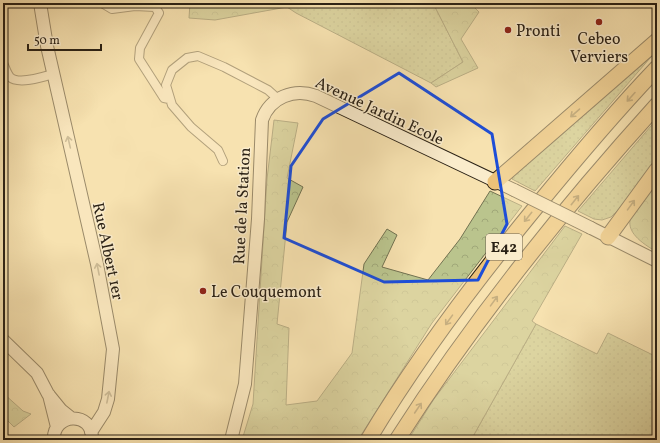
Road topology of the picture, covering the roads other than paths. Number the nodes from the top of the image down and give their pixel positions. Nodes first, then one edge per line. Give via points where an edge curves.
1 (40, 3) edge
2 (102, 3) edge
3 (657, 41) edge
4 (3, 63) edge
5 (657, 68) edge
6 (53, 74) junction
7 (169, 99) junction
8 (278, 99) junction
9 (657, 105) edge
10 (223, 161) dead end
11 (657, 170) edge
12 (495, 182) junction
13 (608, 237) junction
14 (657, 261) edge
15 (3, 340) edge
16 (48, 394) junction
17 (71, 418) junction
18 (57, 427) junction
19 (92, 436) edge
20 (54, 440) edge
21 (232, 440) edge
22 (368, 440) edge
23 (397, 440) edge

1 - 6 street, Rue Albert 1er
2 - 7 street via 112,9 155,7 159,13 140,48 139,59 164,98
3 -> 12 highway
4 - 6 street via 10,77 16,80
5 -> 22 highway, E42 via 586,146 491,262 432,343
19 -> 6 street, Rue Albert 1er via 108,399 113,349 97,264
7 - 8 street via 166,85 172,70 187,58 198,56 262,87
7 - 10 street via 178,114 218,150
8 - 12 street, Avenue Jardin Ecole via 300,92 316,96
8 - 21 street, Rue de la Station via 266,110 262,120 258,219 245,384
23 -> 9 highway, E42 via 511,278 606,162
13 -> 11 highway
12 - 13 street, Avenue Jardin Ecole, bridge
13 - 14 street, Avenue Jardin Ecole
15 - 16 street via 37,373
16 - 17 street
16 - 18 street
17 - 18 street
17 - 19 street via 86,423
18 - 20 street via 54,431

